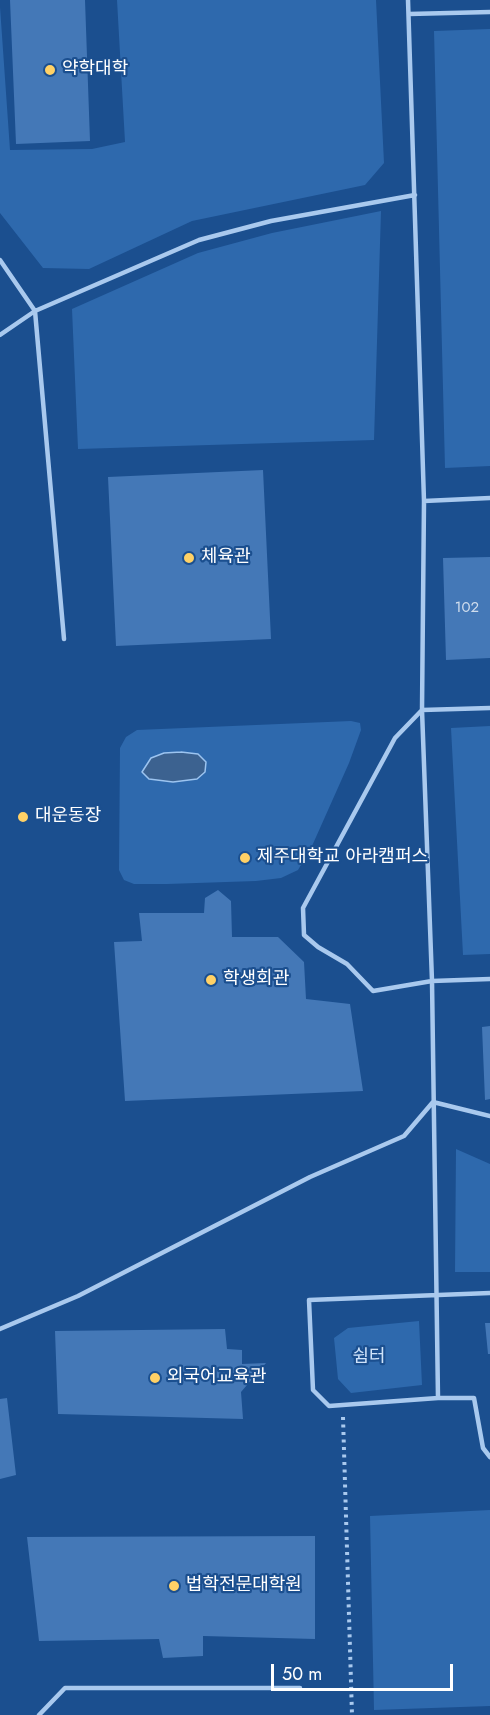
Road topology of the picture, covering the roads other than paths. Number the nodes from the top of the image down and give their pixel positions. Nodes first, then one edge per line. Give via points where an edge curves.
1 (408, 0) edge
2 (490, 12) edge
3 (409, 14) junction
4 (415, 195) junction
5 (0, 260) edge
6 (35, 311) junction
7 (0, 335) edge
8 (490, 498) edge
9 (424, 501) junction
10 (64, 639) dead end
11 (490, 708) edge
12 (422, 710) junction
13 (490, 979) edge
14 (432, 981) junction
15 (433, 1102) junction
16 (490, 1116) edge
17 (490, 1293) edge
18 (436, 1294) junction
19 (0, 1329) edge
20 (438, 1398) junction
21 (490, 1457) edge
22 (300, 1688) dead end
23 (39, 1715) edge

1 - 3 lane
2 - 3 lane
3 - 4 lane
4 - 6 lane via 271,221 199,240
4 - 9 lane
5 - 6 lane
6 - 7 lane
6 - 10 lane
8 - 9 lane
9 - 12 lane
11 - 12 lane
12 - 14 lane
12 - 14 lane via 395,738 303,908 303,916 304,935 347,964 373,991
13 - 14 lane
14 - 15 lane
15 - 16 lane
15 - 18 lane
15 - 19 lane via 404,1136 310,1177 78,1296
17 - 18 lane
18 - 20 lane
18 - 20 lane via 309,1300 313,1390 329,1406
20 - 21 lane via 474,1398 483,1448
22 - 23 lane via 66,1688

